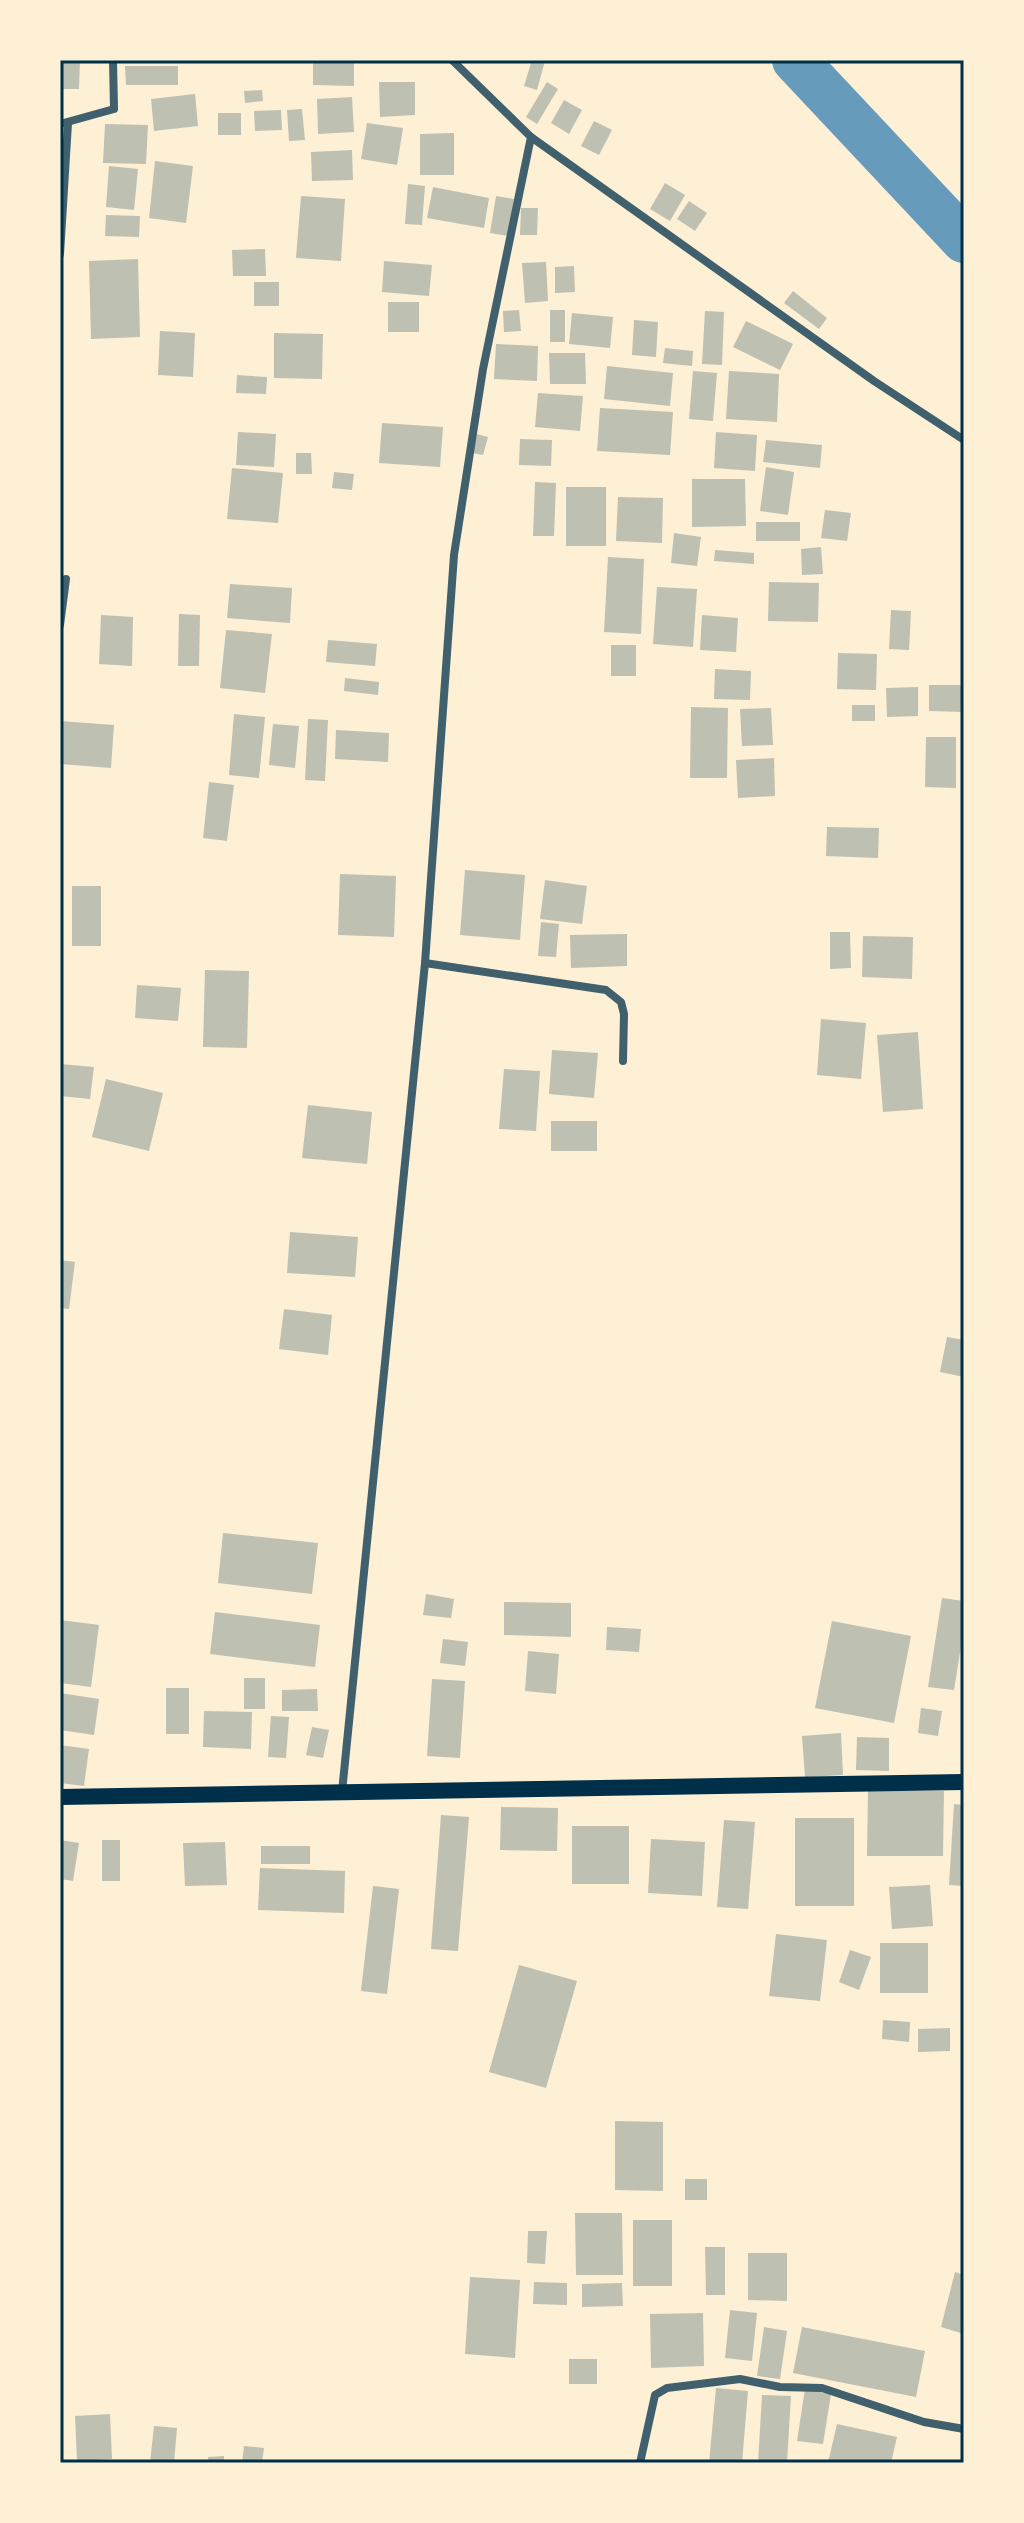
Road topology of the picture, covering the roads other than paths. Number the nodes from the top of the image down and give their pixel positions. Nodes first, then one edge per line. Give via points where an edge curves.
1 (113, 60) edge
2 (452, 60) edge
3 (64, 124) edge
4 (531, 137) junction
5 (60, 254) edge
6 (964, 440) edge
7 (66, 579) dead end
8 (60, 625) edge
9 (425, 963) junction
10 (623, 1061) dead end
11 (964, 1782) edge
12 (342, 1792) junction
13 (60, 1797) edge
14 (964, 2429) edge
15 (640, 2463) edge

1 - 3 street via 114,109
2 - 4 street
3 - 5 street
4 - 6 street
4 - 9 street via 483,369 454,555
7 - 8 street
9 - 10 street via 606,990 621,1002 624,1014
9 - 12 street
11 - 12 main road
12 - 13 main road
14 - 15 street via 924,2422 822,2388 740,2379 667,2388 655,2395

